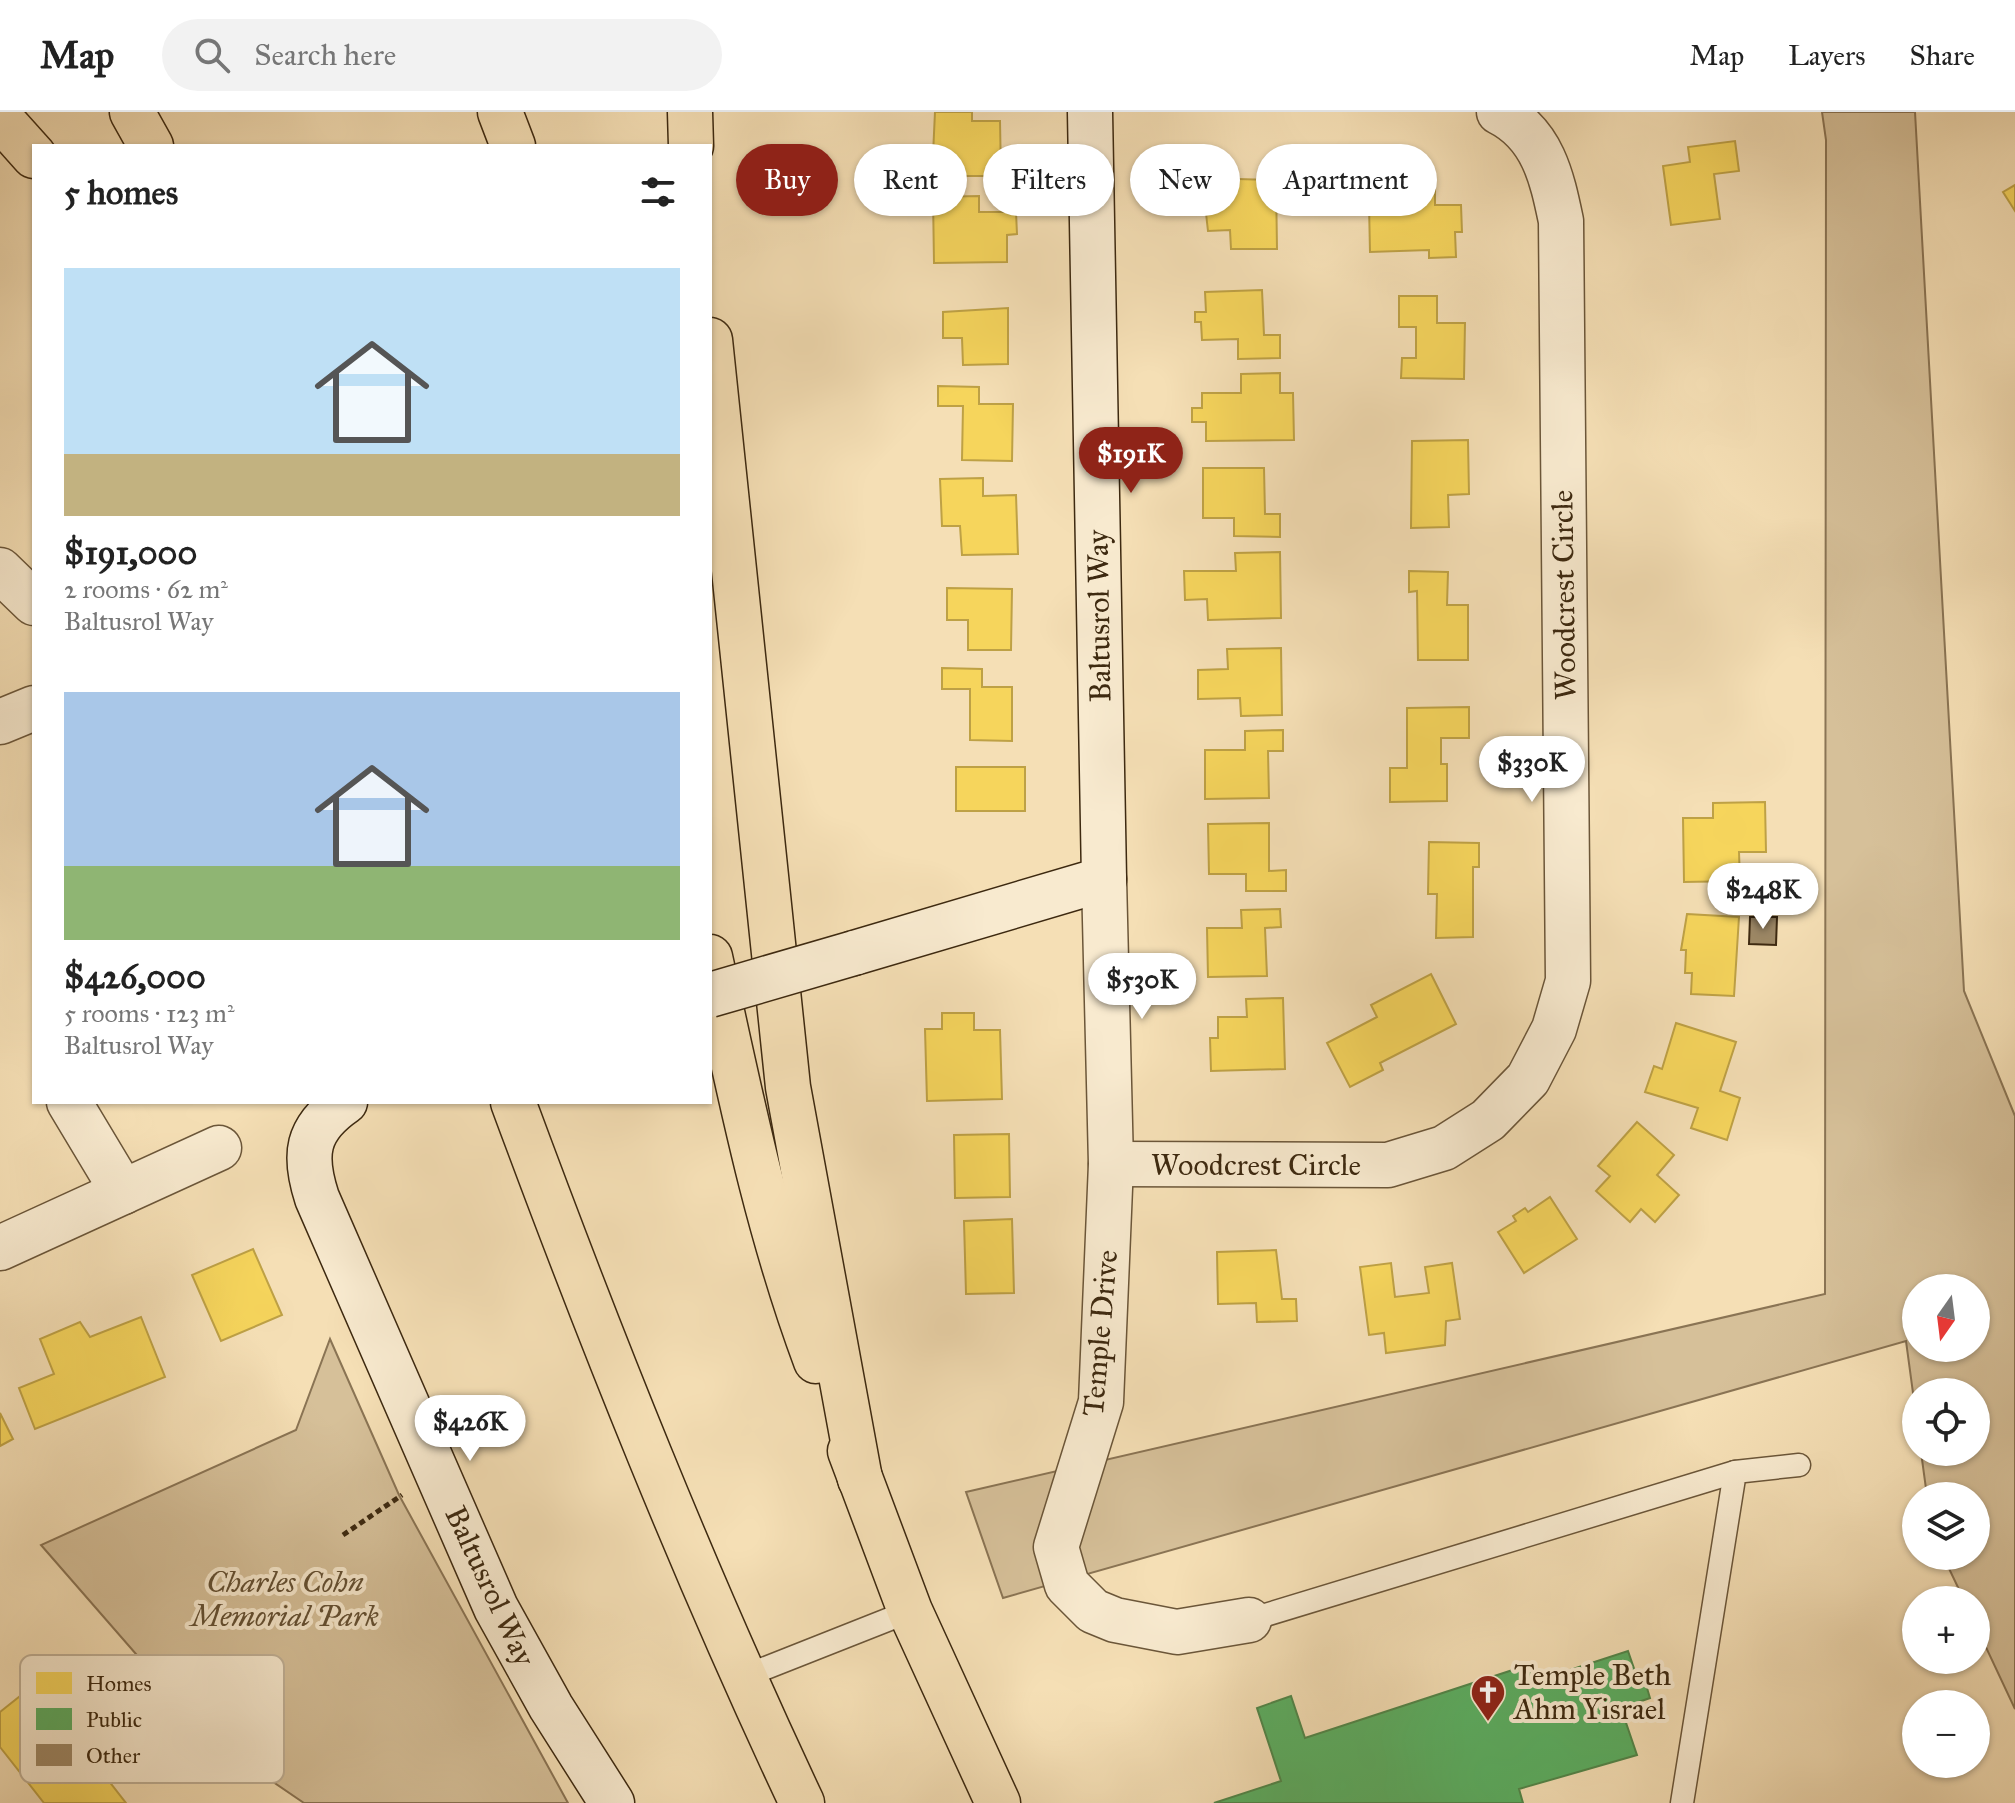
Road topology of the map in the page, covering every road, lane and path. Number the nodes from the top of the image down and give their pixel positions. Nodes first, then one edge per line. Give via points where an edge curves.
1 (132, 112) edge
2 (500, 112) edge
3 (690, 112) edge
4 (1090, 112) edge
5 (1499, 112) edge
6 (0, 118) edge
7 (150, 144) edge
8 (512, 144) edge
9 (691, 144) edge
10 (32, 154) edge
11 (712, 359) edge
12 (0, 570) edge
13 (32, 601) edge
14 (32, 709) edge
15 (0, 722) edge
16 (1104, 879) junction
17 (712, 966) edge
18 (712, 994) edge
19 (70, 1104) edge
20 (342, 1104) edge
21 (514, 1104) edge
22 (219, 1148) dead end
23 (1111, 1164) junction
24 (123, 1192) junction
25 (0, 1248) edge
26 (1799, 1465) dead end
27 (1735, 1472) junction
28 (860, 1479) junction
29 (406, 1492) dead end
30 (343, 1535) dead end
31 (910, 1611) junction
32 (1249, 1620) joint
33 (743, 1677) junction
34 (612, 1803) edge
35 (802, 1803) edge
36 (998, 1803) edge
37 (1682, 1803) edge

1 - 7 highway
2 - 8 highway
3 - 9 highway
4 - 16 street, Baltusrol Way
5 - 23 street, Woodcrest Circle via 1532,138 1550,170 1561,221 1568,981 1554,1029 1528,1079 1488,1120 1444,1148 1416,1157 1388,1165
6 - 10 highway
11 - 28 highway via 788,1087
12 - 13 street
14 - 15 street
16 - 18 street, bridge
16 - 23 street, Baltusrol Way
17 - 28 highway via 790,1291
19 - 24 street
20 - 34 street, Baltusrol Way via 325,1117 309,1151 317,1198 496,1608
21 - 33 highway via 637,1428
22 - 24 street
23 - 32 street, Temple Drive via 1101,1402 1056,1547 1067,1585 1093,1611 1138,1626 1177,1632
24 - 25 street
26 - 27 lane
27 - 32 lane
27 - 37 lane
28 - 31 highway
29 - 30 path
31 - 33 lane
31 - 36 highway
33 - 35 highway

